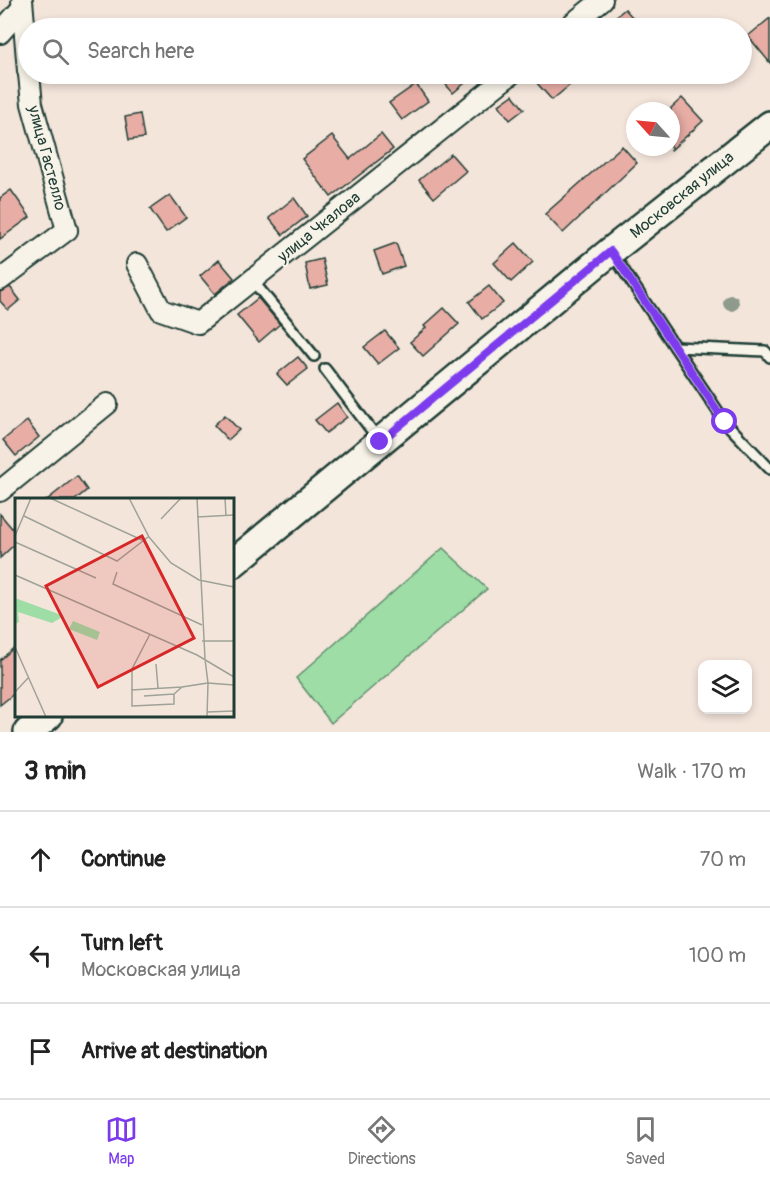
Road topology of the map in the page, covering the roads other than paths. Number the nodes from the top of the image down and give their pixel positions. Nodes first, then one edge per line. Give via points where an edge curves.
1 (602, 0) edge
2 (22, 4) edge
3 (580, 18) edge
4 (0, 33) edge
5 (30, 84) edge
6 (498, 84) edge
7 (770, 125) edge
8 (611, 251) junction
9 (137, 264) dead end
10 (0, 280) edge
11 (252, 280) junction
12 (675, 347) junction
13 (314, 356) dead end
14 (770, 357) edge
15 (326, 369) dead end
16 (107, 404) dead end
17 (380, 442) junction
18 (770, 469) edge
19 (0, 491) edge
20 (234, 562) edge
21 (47, 717) edge
22 (28, 732) edge

1 - 3 street
2 - 4 street
5 - 10 street, улица Гастелло via 32,104 67,230
6 - 11 street, улица Чкалова
7 - 8 main road, Московская улица
8 - 12 lane
8 - 17 main road, Московская улица
9 - 11 street, улица Чкалова via 161,310 198,323
11 - 13 lane
12 - 14 lane via 765,351
12 - 18 lane via 725,422
15 - 17 lane
16 - 19 street
17 - 20 main road, Московская улица
21 - 22 main road

